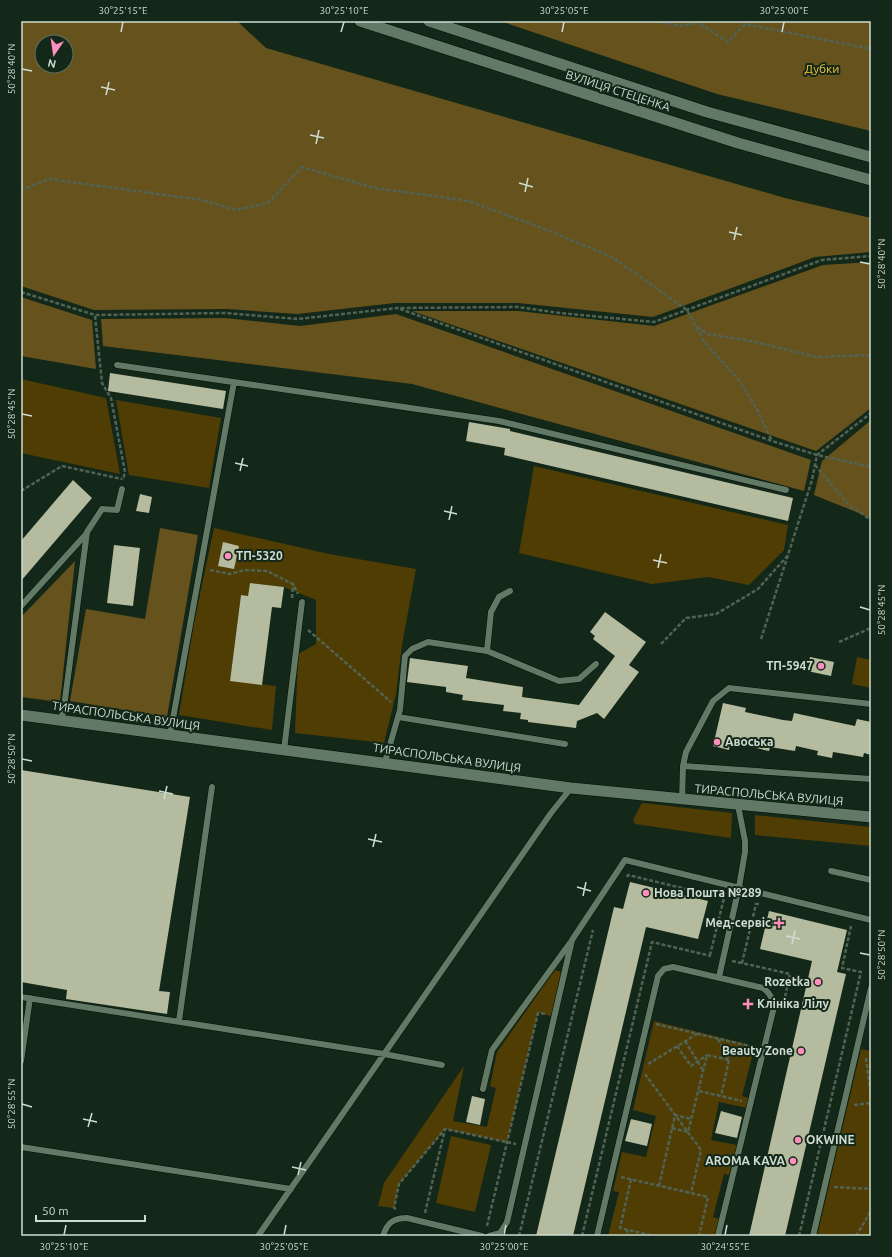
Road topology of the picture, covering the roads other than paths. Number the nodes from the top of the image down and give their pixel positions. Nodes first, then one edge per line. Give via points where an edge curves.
1 (360, 21) edge
2 (429, 21) edge
3 (871, 157) edge
4 (871, 180) edge
5 (117, 365) dead end
6 (234, 382) junction
7 (122, 489) road end
8 (786, 490) dead end
9 (87, 532) junction
10 (510, 591) dead end
11 (302, 602) road end
12 (21, 606) edge
13 (487, 651) junction
14 (596, 664) dead end
15 (871, 704) edge
16 (21, 715) edge
17 (398, 717) junction
18 (61, 720) junction
19 (170, 735) junction
20 (565, 744) dead end
21 (284, 750) junction
22 (385, 762) junction
23 (683, 766) junction
24 (871, 779) edge
25 (212, 786) dead end
26 (571, 788) junction
27 (682, 800) junction
28 (738, 805) junction
29 (871, 817) edge
30 (831, 870) dead end
31 (871, 880) edge
32 (739, 887) junction
33 (871, 920) edge
34 (572, 940) junction
35 (719, 977) junction
36 (871, 988) edge
37 (21, 997) edge
38 (30, 998) junction
39 (179, 1022) junction
40 (384, 1054) junction
41 (21, 1061) edge
42 (442, 1065) dead end
43 (482, 1089) dead end
44 (21, 1146) edge
45 (291, 1189) junction
46 (258, 1236) edge
47 (383, 1236) edge
48 (482, 1236) edge
49 (489, 1236) edge
50 (597, 1236) edge
51 (718, 1236) edge
52 (813, 1236) edge

1 - 4 main road, ВУЛИЦЯ СТЕЦЕНКА via 738,143
2 - 3 main road, ВУЛИЦЯ СТЕЦЕНКА via 708,112
5 - 6 lane
6 - 8 lane via 499,421
6 - 19 lane
7 - 9 lane via 117,510 102,509
9 - 12 lane
9 - 18 lane
10 - 13 lane via 499,597 491,612
11 - 21 lane
13 - 14 lane via 559,681 579,678
13 - 17 lane via 428,642 412,649 405,656
15 - 23 lane via 729,688 713,701 686,752
16 - 18 main road, ТИРАСПОЛЬСЬКА ВУЛИЦЯ
17 - 20 lane
17 - 22 lane
18 - 19 main road, ТИРАСПОЛЬСЬКА ВУЛИЦЯ
19 - 21 main road, ТИРАСПОЛЬСЬКА ВУЛИЦЯ
21 - 22 main road, ТИРАСПОЛЬСЬКА ВУЛИЦЯ
22 - 26 main road, ТИРАСПОЛЬСЬКА ВУЛИЦЯ
23 - 24 lane
23 - 27 lane
25 - 39 lane
26 - 27 main road, ТИРАСПОЛЬСЬКА ВУЛИЦЯ
26 - 40 lane
27 - 28 main road, ТИРАСПОЛЬСЬКА ВУЛИЦЯ
28 - 29 main road, ТИРАСПОЛЬСЬКА ВУЛИЦЯ
28 - 32 lane via 745,842
30 - 31 lane
32 - 33 lane
32 - 34 lane via 625,860
32 - 35 lane
34 - 43 lane via 492,1050
34 - 49 lane via 506,1222 500,1233
35 - 50 lane via 673,967 664,969 658,976
35 - 51 lane via 763,988 771,996 774,1007
36 - 52 lane
37 - 38 lane
38 - 39 lane
38 - 41 lane
39 - 40 lane
40 - 42 lane
40 - 45 lane
44 - 45 lane
45 - 46 lane
47 - 48 lane via 389,1223 396,1218

